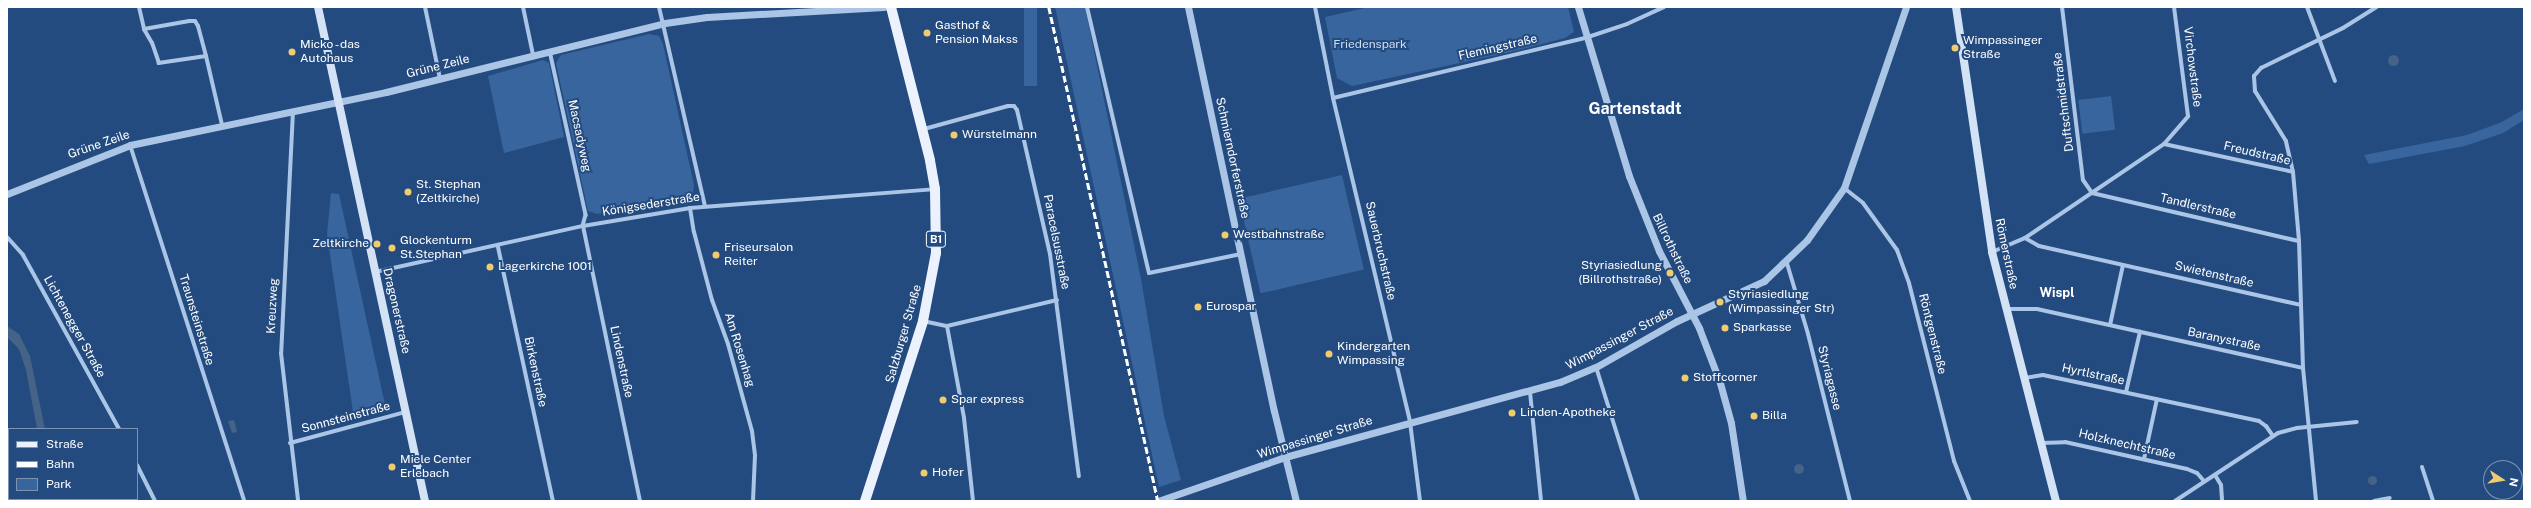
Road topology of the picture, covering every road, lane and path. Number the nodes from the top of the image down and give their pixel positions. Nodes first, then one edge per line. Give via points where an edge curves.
1 (138, 7) edge
2 (318, 7) edge
3 (425, 7) edge
4 (523, 7) edge
5 (659, 7) edge
6 (884, 7) edge
7 (891, 7) edge
8 (1087, 7) edge
9 (1188, 7) edge
10 (1315, 7) edge
11 (1578, 7) edge
12 (1664, 7) edge
13 (1906, 7) edge
14 (1956, 7) edge
15 (2062, 7) edge
16 (2174, 7) edge
17 (2307, 7) edge
18 (2377, 7) edge
19 (769, 10) edge
20 (664, 23) junction
21 (144, 29) junction
22 (1585, 38) junction
23 (2319, 39) junction
24 (550, 50) junction
25 (533, 54) junction
26 (206, 56) junction
27 (440, 79) junction
28 (2335, 81) dead end
29 (1333, 98) junction
30 (338, 102) junction
31 (293, 111) junction
32 (222, 125) junction
33 (924, 128) junction
34 (2164, 144) junction
35 (130, 145) junction
36 (2293, 172) junction
37 (1844, 188) junction
38 (935, 189) junction
39 (2092, 193) junction
40 (7, 194) edge
41 (705, 206) junction
42 (690, 208) junction
43 (583, 226) junction
44 (7, 237) edge
45 (2025, 238) junction
46 (2299, 241) junction
47 (498, 247) junction
48 (1992, 252) junction
49 (1241, 254) junction
50 (1786, 260) junction
51 (2123, 265) junction
52 (375, 272) junction
53 (1058, 300) junction
54 (2300, 305) junction
55 (2007, 309) junction
56 (1692, 315) junction
57 (923, 321) junction
58 (2110, 325) junction
59 (947, 326) junction
60 (2140, 332) junction
61 (1596, 367) junction
62 (2303, 368) junction
63 (2024, 378) junction
64 (1530, 392) junction
65 (2126, 392) junction
66 (2157, 399) junction
67 (407, 412) junction
68 (1410, 422) junction
69 (2357, 422) dead end
70 (2309, 426) junction
71 (118, 428) edge
72 (2273, 436) junction
73 (290, 443) junction
74 (2041, 443) junction
75 (1285, 457) junction
76 (2144, 459) junction
77 (138, 467) edge
78 (2422, 467) dead end
79 (2215, 475) junction
80 (1079, 476) dead end
81 (2204, 481) junction
82 (2390, 498) dead end
83 (155, 501) edge
84 (244, 501) edge
85 (298, 501) edge
86 (425, 501) edge
87 (553, 501) edge
88 (640, 501) edge
89 (753, 501) edge
90 (865, 501) edge
91 (973, 501) edge
92 (1158, 501) edge
93 (1296, 501) edge
94 (1420, 501) edge
95 (1540, 501) edge
96 (1638, 501) edge
97 (1743, 501) edge
98 (1850, 501) edge
99 (1970, 501) edge
100 (2056, 501) edge
101 (2175, 501) edge
102 (2222, 501) edge
103 (2316, 501) edge
104 (2374, 501) edge
105 (2433, 501) edge

1 - 21 street
2 - 30 main road, Dragonerstraße
3 - 27 street
4 - 25 street
5 - 20 street
6 - 19 street, Grüne Zeile
7 - 33 main road, Salzburger Straße / B1
8 - 49 street via 1149,274
9 - 49 street, Schmierndorferstraße
10 - 29 street, Sauerbruchstraße
11 - 22 street, Billrothstraße
12 - 22 street, Flemingstraße via 1627,24
13 - 37 street, Wimpassinger Straße
14 - 48 main road, Römerstraße
15 - 39 street, Duftschmidstraße via 2083,180
16 - 34 street, Virchowstraße via 2188,116
17 - 23 street
18 - 23 street
19 - 20 street, Grüne Zeile
20 - 24 street, Grüne Zeile
20 - 41 street
21 - 26 street via 159,63
21 - 26 street via 195,22
22 - 29 street, Flemingstraße
22 - 56 street, Billrothstraße via 1648,227
23 - 28 street
23 - 36 street via 2261,68 2254,76 2255,91 2286,141
24 - 25 street, Grüne Zeile
24 - 43 street, Macsadyweg via 586,216
25 - 27 street, Grüne Zeile
26 - 32 street
27 - 30 street, Grüne Zeile
29 - 68 street, Sauerbruchstraße
30 - 31 street, Grüne Zeile
30 - 52 main road, Dragonerstraße
31 - 32 street, Grüne Zeile
31 - 73 street, Kreuzweg via 281,353
32 - 35 street, Grüne Zeile
33 - 38 main road, Salzburger Straße / B1
33 - 53 street, Paracelsusstraße via 1014,106 1050,254
34 - 36 street, Freudstraße
34 - 39 street
35 - 40 street, Grüne Zeile
35 - 84 street, Traunsteinstraße
36 - 46 street, Freudstraße
37 - 50 street, Wimpassinger Straße via 1807,240
37 - 99 street, Röntgenstraße via 1863,203 1897,250 1909,283 1954,461
38 - 41 street, Königsederstraße
38 - 57 main road, Salzburger Straße / B1 via 936,253
39 - 45 street
39 - 46 street, Tandlerstraße
41 - 42 street, Königsederstraße
42 - 43 street, Königsederstraße
42 - 89 street, Am Rosenhag via 710,293 728,344 752,431 755,455
43 - 47 street, Königsederstraße
43 - 88 street, Lindenstraße
44 - 71 street, Lichtenegger Straße via 23,255
45 - 48 street
45 - 51 street, Swietenstraße via 2039,246
46 - 54 street, Freudstraße
47 - 52 street, Königsederstraße
47 - 87 street, Birkenstraße
48 - 55 main road, Römerstraße
49 - 75 street, Schmierndorferstraße
50 - 56 street, Wimpassinger Straße via 1764,281
50 - 98 street, Styriagasse via 1806,327
51 - 54 street, Swietenstraße
51 - 58 street
52 - 67 main road, Dragonerstraße
53 - 59 street
53 - 80 street, Paracelsusstraße via 1067,393
54 - 62 street, Freudstraße
55 - 58 street, Baranystraße via 2037,309
55 - 63 main road, Römerstraße
56 - 61 street, Wimpassinger Straße
56 - 97 street, Billrothstraße via 1726,403
57 - 59 street
57 - 90 main road, Salzburger Straße / B1
58 - 60 street, Baranystraße
59 - 91 street via 964,418
60 - 62 street, Baranystraße
60 - 65 street
61 - 64 street, Wimpassinger Straße
61 - 96 street
62 - 70 street, Freudstraße
63 - 65 street, Hyrtlstraße via 2043,375
63 - 74 main road, Römerstraße
64 - 68 street, Wimpassinger Straße
64 - 95 street
65 - 66 street, Hyrtlstraße
66 - 72 street, Hyrtlstraße via 2259,421
66 - 76 street
67 - 73 street, Sonnsteinstraße
67 - 86 main road, Dragonerstraße
68 - 75 street, Wimpassinger Straße
68 - 94 street, Sauerbruchstraße
69 - 70 street
70 - 72 street via 2285,430
70 - 103 street, Freudstraße
72 - 79 street
73 - 85 street, Kreuzweg
74 - 76 street, Holzknechtstraße via 2065,442
74 - 100 main road, Römerstraße
75 - 92 street, Wimpassinger Straße
75 - 93 street, Schmierndorferstraße
76 - 81 street, Holzknechtstraße via 2193,471
77 - 83 street
78 - 105 street
79 - 81 street
79 - 102 street via 2221,485
81 - 101 street
82 - 104 street

